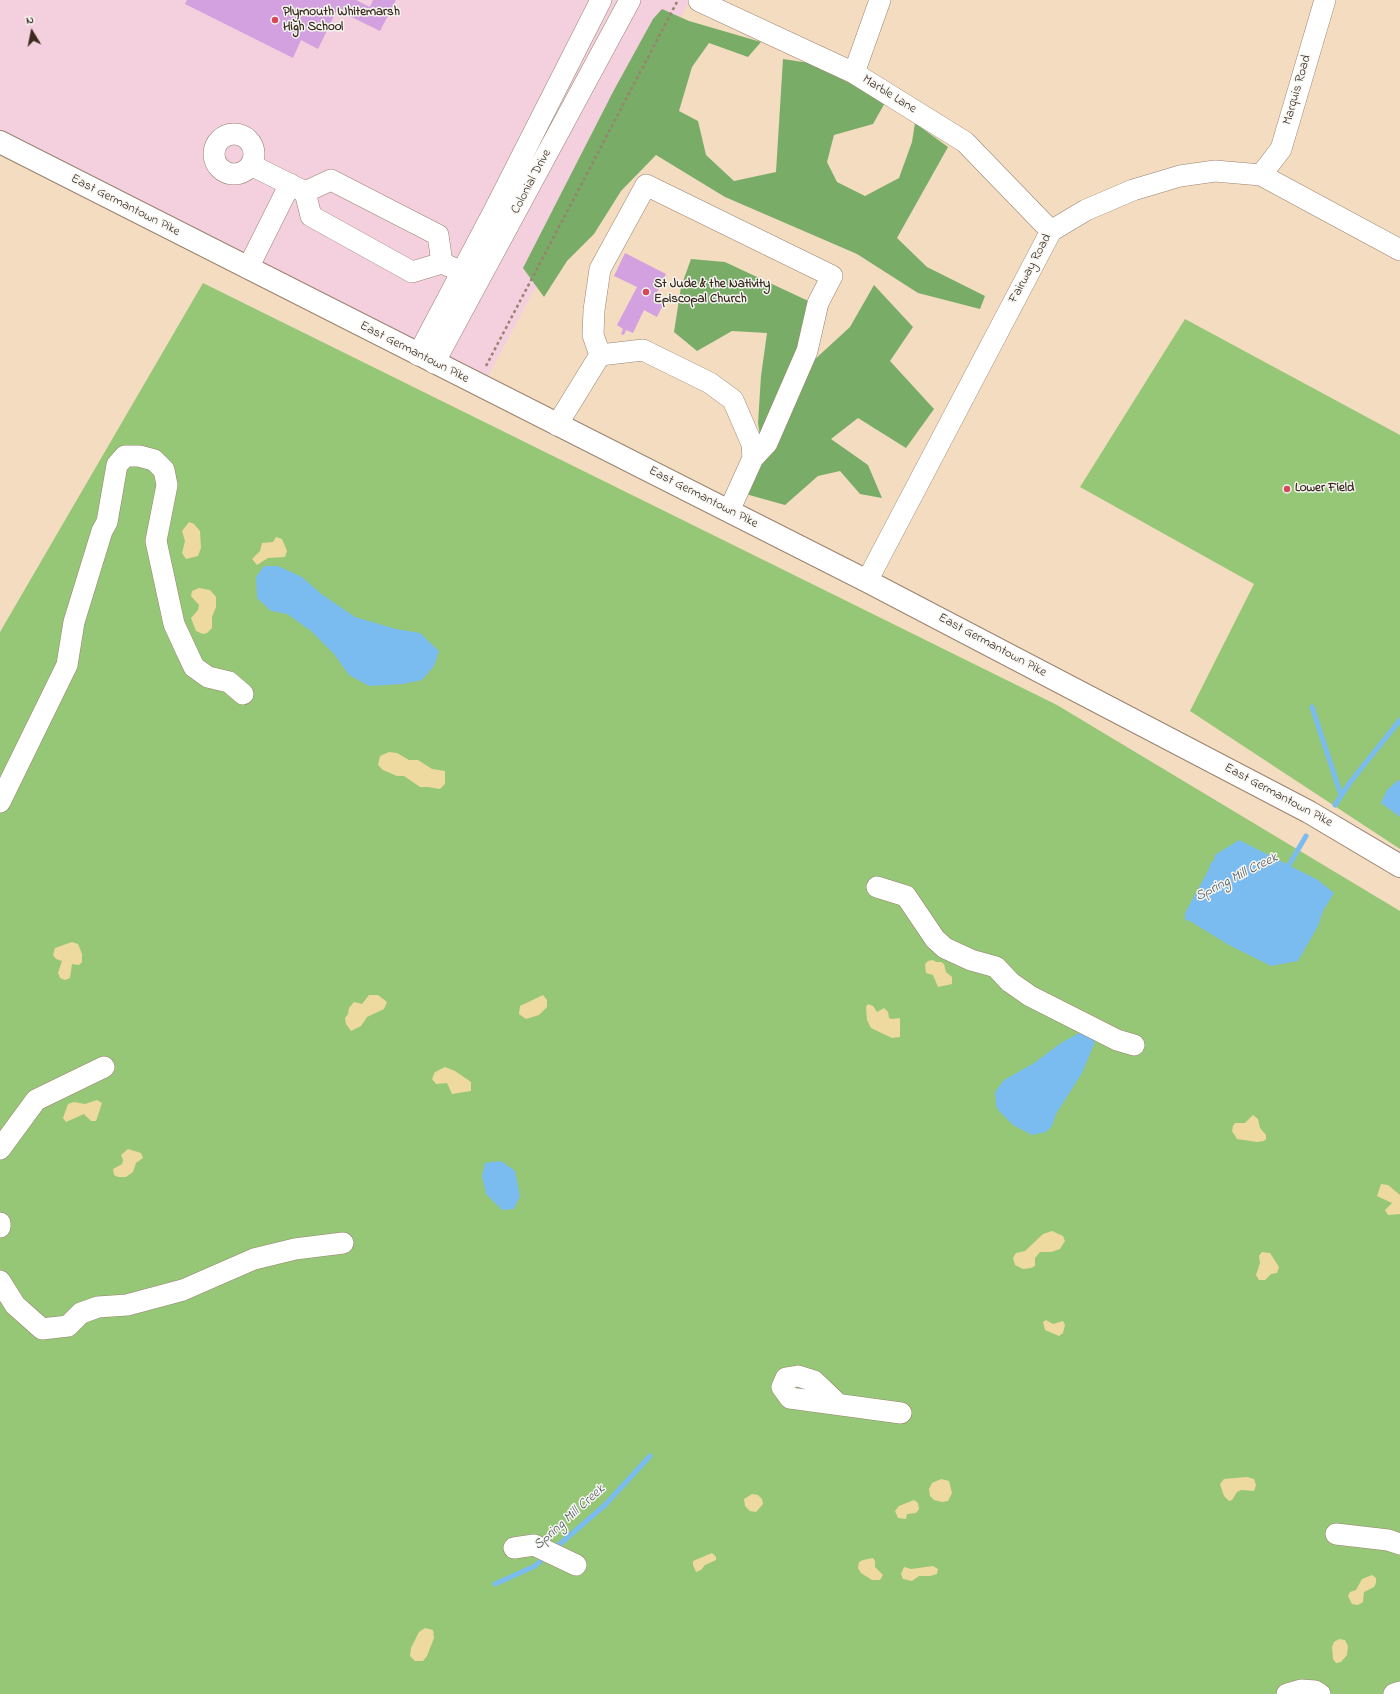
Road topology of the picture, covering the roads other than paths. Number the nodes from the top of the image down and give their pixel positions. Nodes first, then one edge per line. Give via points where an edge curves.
1 (601, 0) edge
2 (630, 0) edge
3 (880, 0) edge
4 (1325, 0) edge
5 (699, 2) dead end
6 (854, 73) junction
7 (0, 142) edge
8 (251, 165) dead end
9 (1261, 175) junction
10 (298, 188) junction
11 (1051, 231) junction
12 (1400, 250) edge
13 (442, 263) junction
14 (248, 268) junction
15 (462, 272) junction
16 (600, 355) junction
17 (426, 359) junction
18 (557, 425) junction
19 (752, 458) junction
20 (729, 511) junction
21 (867, 581) junction
22 (243, 694) dead end
23 (0, 802) edge
24 (1400, 866) edge
25 (878, 887) dead end
26 (1134, 1045) dead end
27 (104, 1067) dead end
28 (0, 1149) edge
29 (0, 1223) edge
30 (0, 1227) edge
31 (343, 1243) dead end
32 (0, 1281) edge
33 (838, 1404) dead end
34 (901, 1413) dead end
35 (1336, 1534) dead end
36 (1400, 1544) edge
37 (514, 1548) dead end
38 (576, 1566) dead end
39 (1400, 1692) edge
40 (1286, 1694) edge
41 (1320, 1694) edge
42 (1394, 1694) edge

1 - 15 street, Colonial Drive
2 - 17 street, Colonial Drive
3 - 6 street
4 - 9 street, Marquis Road via 1281,150
5 - 6 street, Marble Lane
6 - 11 street, Marble Lane via 965,142
7 - 14 main road, East Germantown Pike
8 - 10 street
9 - 11 street, Fairway Road via 1216,171 1180,176 1132,190 1099,204
9 - 12 street, Fairway Road
10 - 13 street via 311,216 412,272
10 - 13 street via 330,180 431,232 438,236
10 - 14 street
11 - 21 street, Fairway Road
13 - 15 street
14 - 17 main road, East Germantown Pike
15 - 17 street, Colonial Drive
16 - 18 street
16 - 19 street via 643,350 710,383 733,400 752,444
16 - 19 street via 593,335 600,269 646,185 832,276 818,303 807,351 767,443
17 - 18 main road, East Germantown Pike
18 - 20 main road, East Germantown Pike
19 - 20 street
20 - 21 main road, East Germantown Pike
21 - 24 main road, East Germantown Pike via 1309,812
22 - 23 street via 229,682 208,677 194,667 174,624 156,541 167,485 164,470 154,460 125,456 117,465 107,522 74,622 67,665
25 - 26 street via 906,896 935,939 945,948 971,960 996,967 1010,982 1030,996 1117,1040
27 - 28 street via 36,1100
29 - 30 street
31 - 32 street via 295,1249 254,1259 183,1290 127,1305 98,1307 81,1313 68,1326 42,1329 15,1305
33 - 34 street
35 - 36 street via 1388,1540
37 - 38 street via 534,1545
39 - 42 street
40 - 41 street via 1301,1690

